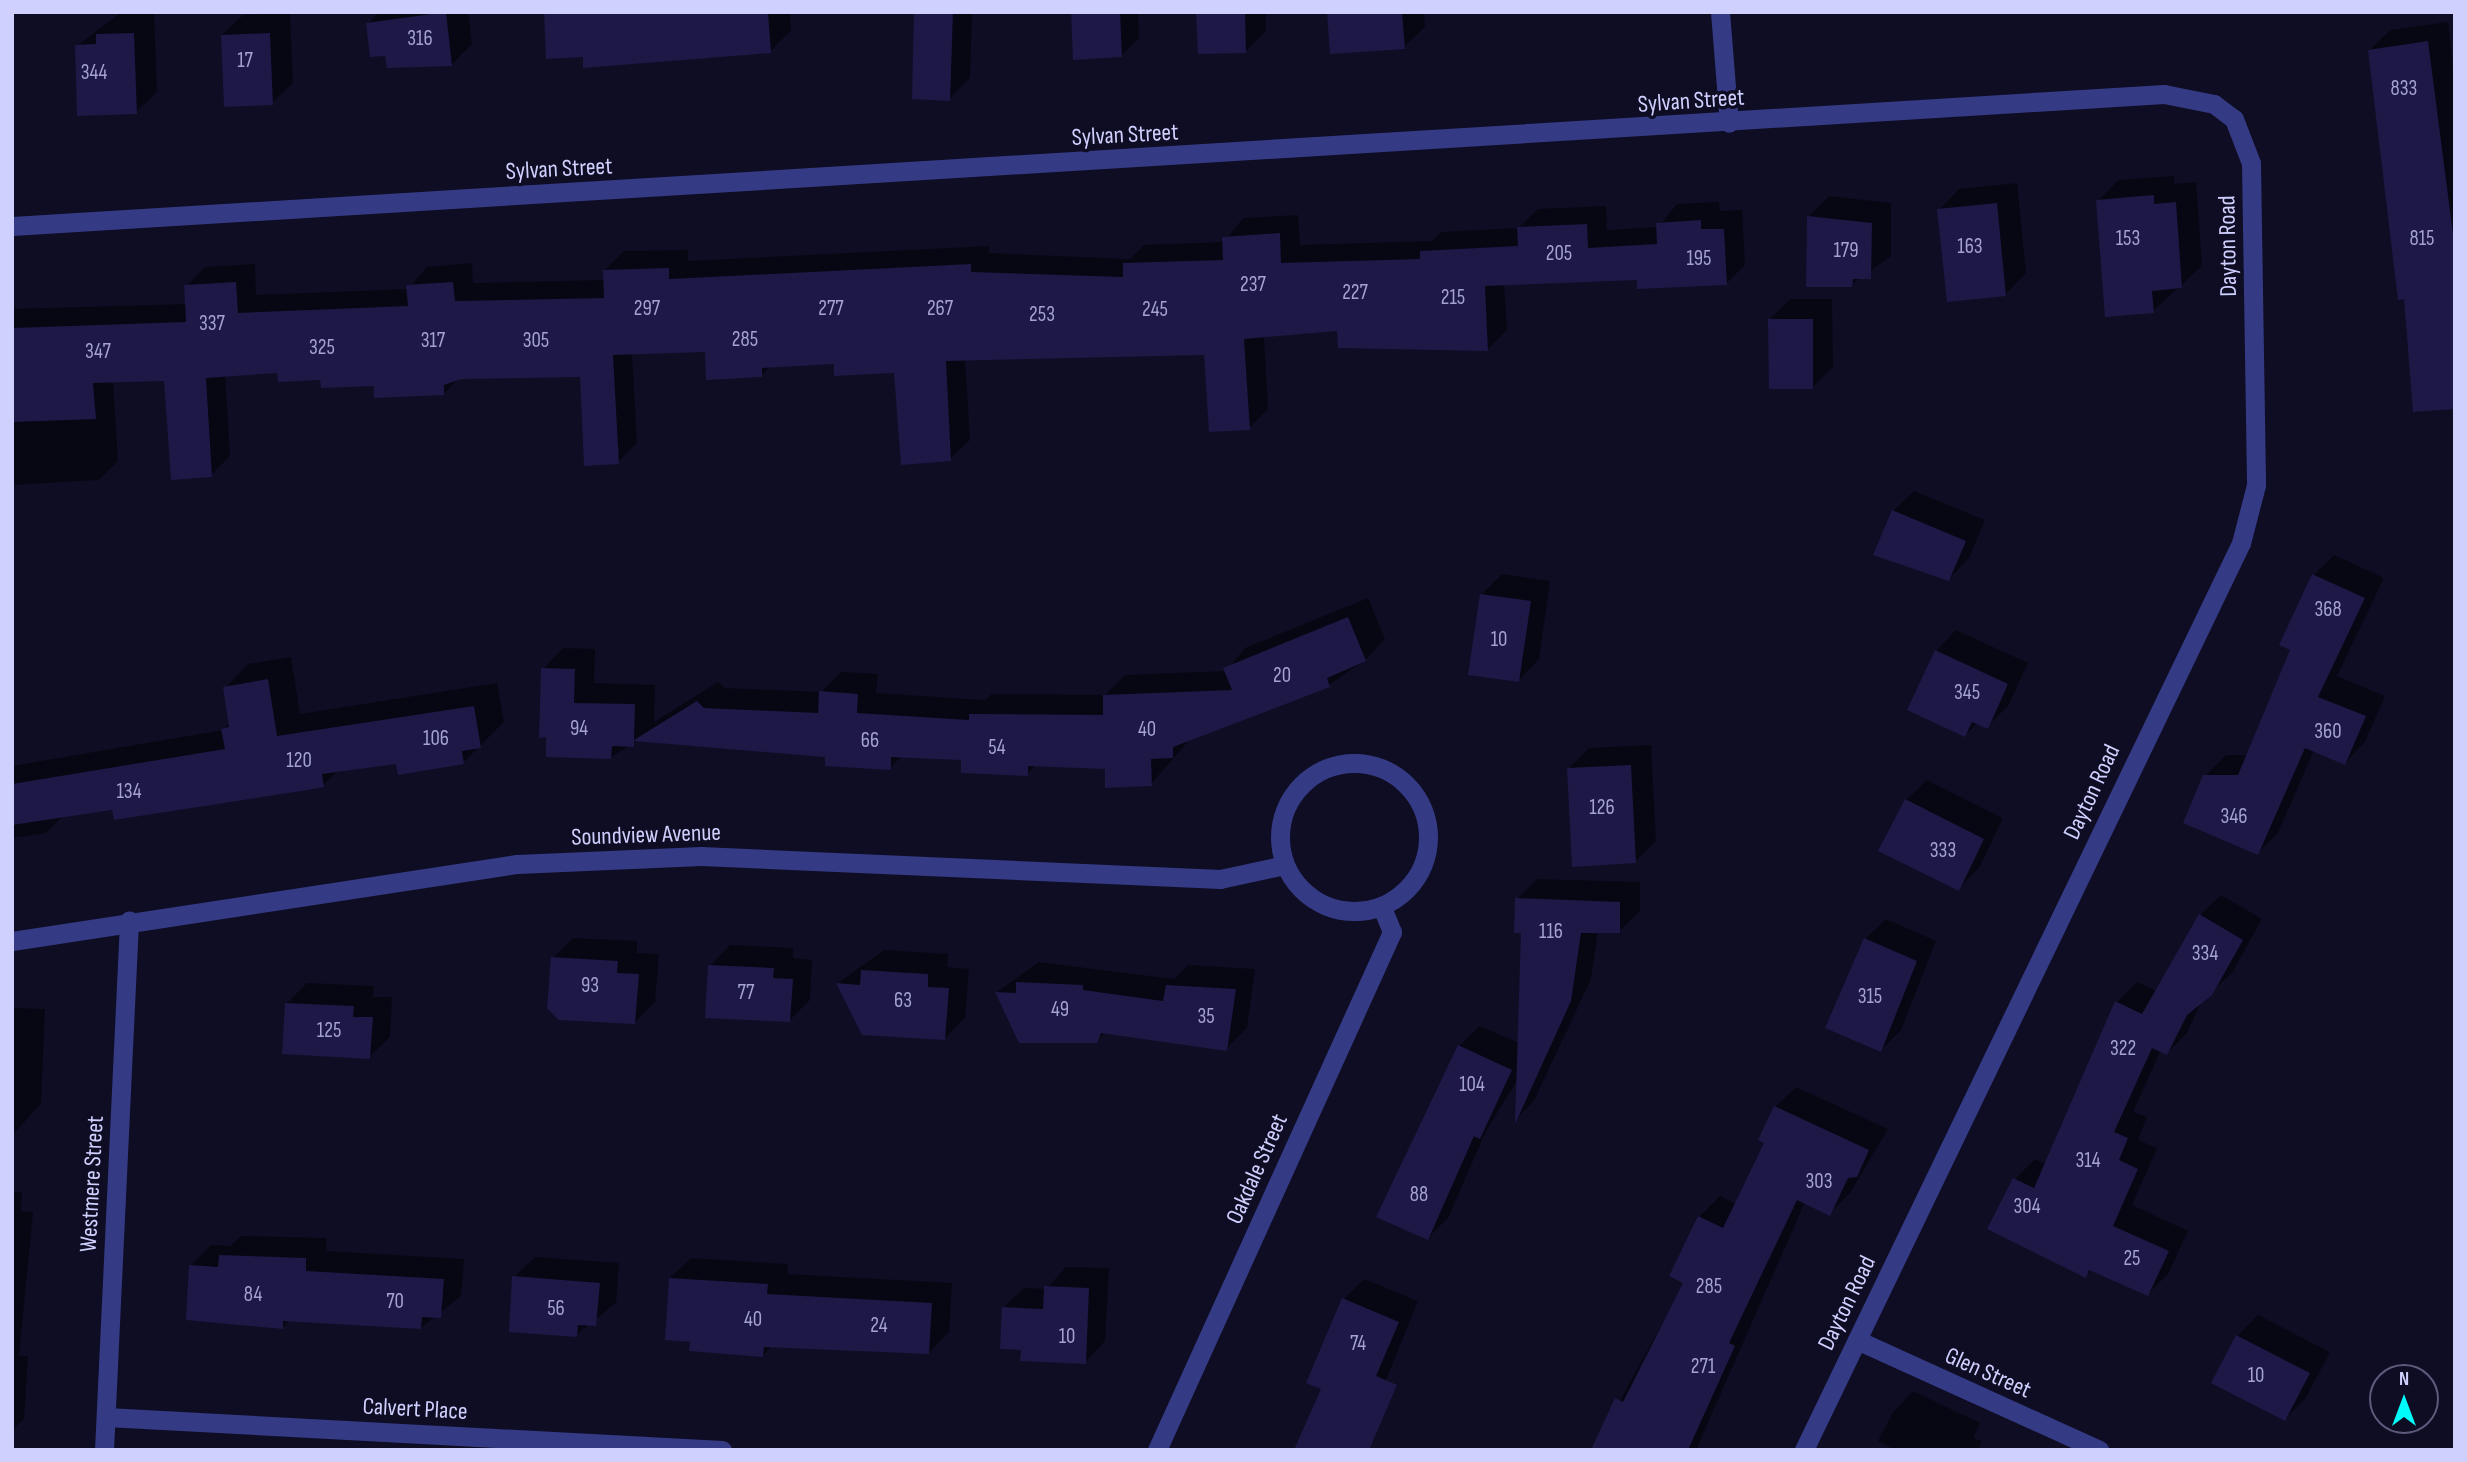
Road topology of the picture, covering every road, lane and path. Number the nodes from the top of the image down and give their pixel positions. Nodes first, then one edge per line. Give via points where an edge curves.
1 (1720, 12) edge
2 (2234, 120) joint
3 (1729, 123) junction
4 (12, 226) edge
5 (1285, 865) junction
6 (1382, 907) junction
7 (128, 921) junction
8 (12, 940) edge
9 (1857, 1340) junction
10 (106, 1417) junction
11 (104, 1450) edge
12 (722, 1450) edge
13 (1157, 1450) edge
14 (1804, 1450) edge
15 (2099, 1450) edge

1 - 3 street
2 - 3 street, Sylvan Street via 2214,104 2164,94
2 - 9 street, Dayton Road via 2251,163 2256,485 2241,543
3 - 4 street, Sylvan Street
5 - 6 street via 1297,886 1336,910
5 - 6 street via 1281,819 1308,778 1353,762 1378,766 1415,793 1429,835 1417,878
5 - 7 street, Soundview Avenue via 1220,879 701,856 530,864
6 - 13 street, Oakdale Street via 1392,932
7 - 8 street, Soundview Avenue
7 - 10 street, Westmere Street
9 - 14 street, Dayton Road
9 - 15 street, Glen Street
10 - 11 street, Westmere Street
10 - 12 street, Calvert Place

